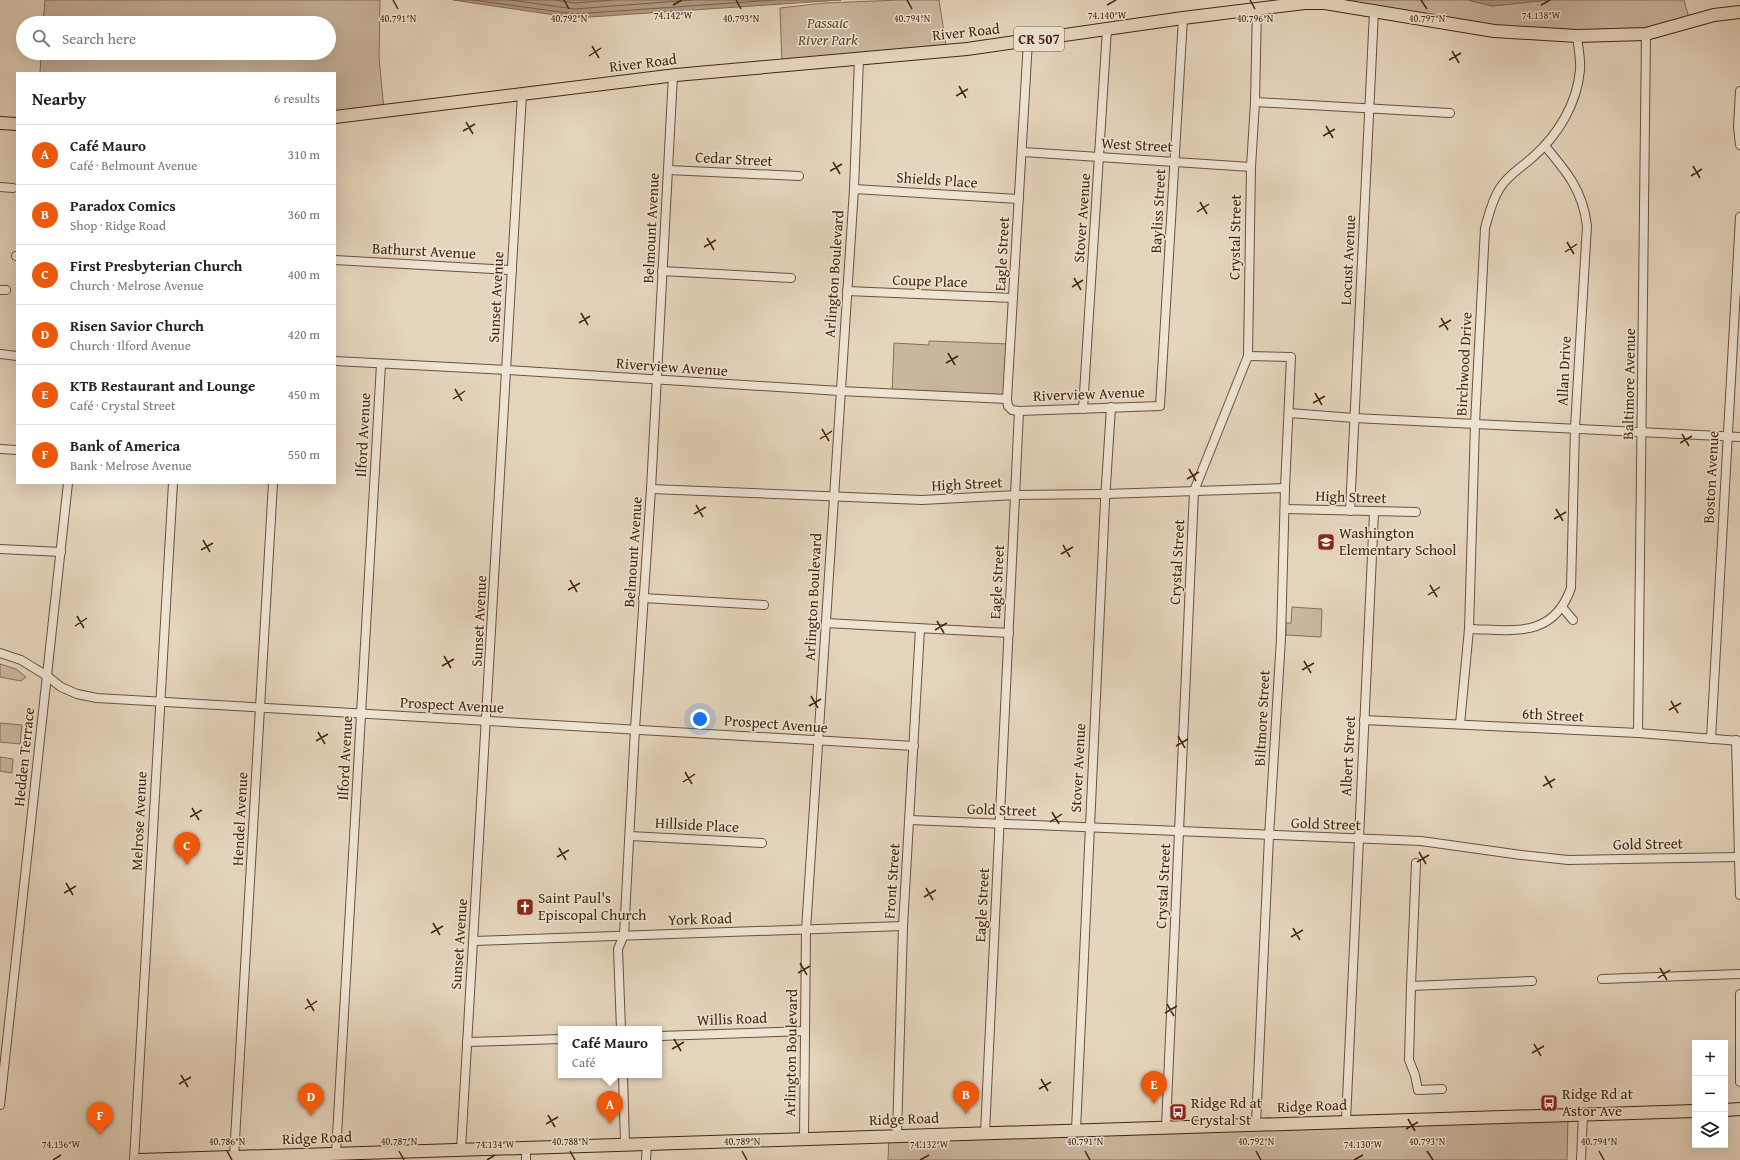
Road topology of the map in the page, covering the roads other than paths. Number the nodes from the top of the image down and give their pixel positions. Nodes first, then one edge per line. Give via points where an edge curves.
1 (1258, 8) junction
2 (1374, 11) junction
3 (1740, 12) edge
4 (1183, 18) junction
5 (1106, 29) junction
6 (1646, 34) junction
7 (1577, 36) junction
8 (1028, 41) junction
9 (859, 58) junction
10 (673, 75) junction
11 (1740, 91) edge
12 (522, 94) junction
13 (1255, 102) junction
14 (1370, 108) junction
15 (1450, 113) dead end
16 (336, 117) edge
17 (0, 123) edge
18 (16, 124) edge
19 (1740, 145) edge
20 (1545, 146) junction
21 (1023, 152) junction
22 (1100, 157) junction
23 (1175, 161) junction
24 (1250, 167) junction
25 (668, 170) junction
26 (799, 176) dead end
27 (0, 187) edge
28 (13, 188) dead end
29 (854, 189) junction
30 (1019, 199) junction
31 (1740, 217) edge
32 (336, 260) edge
33 (512, 270) junction
34 (662, 271) junction
35 (791, 278) dead end
36 (847, 291) junction
37 (1013, 298) junction
38 (0, 354) edge
39 (16, 356) edge
40 (1248, 356) junction
41 (336, 361) edge
42 (381, 364) junction
43 (507, 370) junction
44 (657, 380) junction
45 (840, 391) junction
46 (1007, 399) junction
47 (1160, 406) joint
48 (1111, 407) junction
49 (1083, 409) junction
50 (1019, 411) junction
51 (1289, 413) junction
52 (1354, 418) junction
53 (1474, 424) junction
54 (1575, 428) junction
55 (1643, 431) junction
56 (1728, 437) junction
57 (1740, 437) edge
58 (0, 449) edge
59 (16, 450) edge
60 (68, 484) edge
61 (173, 484) edge
62 (273, 484) edge
63 (1285, 488) junction
64 (651, 489) junction
65 (1194, 491) junction
66 (1105, 494) junction
67 (1016, 495) junction
68 (833, 496) junction
69 (1285, 509) junction
70 (1350, 511) junction
71 (1374, 512) junction
72 (1416, 512) dead end
73 (0, 549) edge
74 (61, 552) junction
75 (644, 598) junction
76 (764, 605) dead end
77 (1562, 607) junction
78 (1573, 620) dead end
79 (826, 623) junction
80 (920, 629) junction
81 (1469, 629) junction
82 (1009, 633) junction
83 (0, 653) edge
84 (47, 676) junction
85 (160, 703) junction
86 (260, 708) junction
87 (362, 714) junction
88 (1364, 720) junction
89 (487, 721) junction
90 (1460, 724) junction
91 (635, 729) junction
92 (1638, 733) junction
93 (1711, 739) junction
94 (1738, 740) edge
95 (818, 741) junction
96 (914, 746) junction
97 (910, 820) junction
98 (1000, 823) junction
99 (1090, 827) junction
100 (1179, 831) junction
101 (630, 836) junction
102 (1269, 836) junction
103 (1358, 839) junction
104 (762, 843) dead end
105 (1739, 857) edge
106 (1416, 862) dead end
107 (1740, 895) edge
108 (903, 926) junction
109 (806, 930) junction
110 (624, 935) junction
111 (474, 941) junction
112 (1740, 974) edge
113 (1602, 979) dead end
114 (1532, 981) dead end
115 (1411, 986) junction
116 (1740, 994) edge
117 (621, 1026) edge
118 (805, 1031) junction
119 (662, 1036) edge
120 (558, 1039) edge
121 (467, 1042) junction
122 (623, 1078) edge
123 (1740, 1082) edge
124 (1442, 1089) dead end
125 (0, 1105) edge
126 (1740, 1109) edge
127 (1728, 1110) edge
128 (1692, 1111) edge
129 (1583, 1114) junction
130 (1346, 1121) junction
131 (1256, 1124) junction
132 (1166, 1127) junction
133 (1076, 1130) junction
134 (985, 1133) junction
135 (897, 1135) junction
136 (804, 1138) junction
137 (647, 1143) junction
138 (625, 1144) junction
139 (526, 1147) junction
140 (462, 1149) junction
141 (336, 1153) junction
142 (424, 1155) edge
143 (234, 1157) junction
144 (324, 1157) edge
145 (216, 1159) edge
146 (134, 1160) edge
147 (139, 1160) edge
148 (526, 1160) edge
149 (646, 1160) edge
150 (1581, 1160) edge

1 - 2 main road, River Road / CR 507 via 1325,3
1 - 4 main road, River Road / CR 507
1 - 13 street, Crystal Street
2 - 7 main road, River Road / CR 507 via 1494,31
2 - 14 street, Locust Avenue
3 - 6 main road, River Road / CR 507 via 1714,15
4 - 5 main road, River Road / CR 507
4 - 23 street, Bayliss Street
5 - 8 main road, River Road / CR 507
5 - 22 street, Stover Avenue
6 - 7 main road, River Road / CR 507
6 - 55 street, Baltimore Avenue
7 - 20 street, Birchwood Drive via 1580,68 1574,99 1561,126
8 - 9 main road, River Road / CR 507
8 - 21 street, Eagle Street
9 - 10 main road, River Road / CR 507
9 - 29 street, Arlington Boulevard
10 - 12 main road, River Road / CR 507
10 - 25 street, Belmount Avenue
11 - 19 street
12 - 16 main road, River Road / CR 507
12 - 33 street, Sunset Avenue
13 - 14 street
13 - 24 street, Crystal Street
14 - 15 street
14 - 52 street, Locust Avenue
17 - 18 main road
20 - 53 street, Birchwood Drive via 1500,187 1485,228
20 - 54 street, Allan Drive via 1573,182 1586,214
21 - 22 street, West Street
21 - 30 street, Eagle Street
22 - 23 street, West Street
22 - 49 street, Stover Avenue
23 - 24 street, West Street
23 - 47 street, Bayliss Street
24 - 40 street, Crystal Street
25 - 26 street, Cedar Street
25 - 34 street, Belmount Avenue
27 - 28 street
29 - 30 street, Shields Place
29 - 36 street, Arlington Boulevard
30 - 37 street, Eagle Street
31 - 56 street, Boston Avenue
32 - 33 street, Bathurst Avenue
33 - 43 street, Sunset Avenue
34 - 35 street
34 - 44 street, Belmount Avenue
36 - 37 street, Coupe Place
36 - 45 street, Arlington Boulevard
37 - 46 street, Eagle Street
38 - 39 street
40 - 51 street, Biltmore Street via 1291,357
40 - 65 street, Crystal Street
41 - 42 street, Riverview Avenue
42 - 43 street, Riverview Avenue
42 - 87 street, Ilford Avenue
43 - 44 street, Riverview Avenue
43 - 89 street, Sunset Avenue
44 - 45 street, Riverview Avenue
44 - 64 street, Belmount Avenue
45 - 46 street, Riverview Avenue
45 - 68 street, Arlington Boulevard
46 - 50 street via 1012,410
47 - 48 street, Riverview Avenue
48 - 49 street, Riverview Avenue
48 - 66 street, Stover Avenue
49 - 50 street, Riverview Avenue
50 - 67 street, Eagle Street
51 - 52 street
51 - 63 street, Biltmore Street
52 - 53 street
52 - 70 street, Locust Avenue
53 - 54 street
53 - 81 street, Birchwood Drive
54 - 55 street
54 - 77 street, Allan Drive via 1572,575 1571,588
55 - 56 street
55 - 92 street, Baltimore Avenue
56 - 57 street
56 - 93 street, Boston Avenue
58 - 59 street
60 - 74 street, Hedden Terrace
61 - 85 street, Melrose Avenue
62 - 86 street, Hendel Avenue
63 - 65 street, High Street
63 - 69 street, Biltmore Street
64 - 68 street, High Street
64 - 75 street, Belmount Avenue
65 - 66 street, High Street
65 - 100 street, Crystal Street
66 - 67 street, High Street
66 - 99 street, Stover Avenue
67 - 68 street, High Street via 922,500
67 - 82 street, Eagle Street
68 - 79 street, Arlington Boulevard
69 - 70 street, High Street
69 - 102 street, Biltmore Street via 1281,638
70 - 71 street, High Street
71 - 72 street, High Street
71 - 88 street, Albert Street
73 - 74 street
74 - 84 street, Hedden Terrace
75 - 76 street
75 - 91 street, Belmount Avenue
77 - 78 street
77 - 81 street, Allan Drive via 1551,619 1532,628
79 - 80 street
79 - 95 street, Arlington Boulevard
80 - 82 street
80 - 96 street, Front Street
81 - 90 street, Birchwood Drive
82 - 98 street, Eagle Street
83 - 84 street, Prospect Avenue via 21,660
84 - 85 street, Prospect Avenue via 76,694
84 - 125 street, Hedden Terrace
85 - 86 street, Prospect Avenue
85 - 146 street, Melrose Avenue
86 - 87 street, Prospect Avenue
86 - 143 street, Hendel Avenue
87 - 89 street, Prospect Avenue
87 - 141 street, Ilford Avenue
88 - 90 street, 6th Street
88 - 103 street, Albert Street
89 - 91 street, Prospect Avenue
89 - 111 street, Sunset Avenue
90 - 92 street, 6th Street
91 - 95 street, Prospect Avenue
91 - 101 street, Belmount Avenue
92 - 93 street, 6th Street
93 - 94 street, 6th Street
94 - 105 street
95 - 96 street, Prospect Avenue
95 - 109 street, Arlington Boulevard
96 - 97 street, Front Street
97 - 98 street, Gold Street
97 - 108 street, Front Street
98 - 99 street, Gold Street
98 - 134 street, Eagle Street
99 - 100 street, Gold Street
99 - 133 street, Stover Avenue
100 - 102 street, Gold Street
100 - 132 street, Crystal Street
101 - 104 street, Hillside Place
101 - 110 street, Belmount Avenue
102 - 103 street, Gold Street
102 - 131 street, Biltmore Street
103 - 105 street, Gold Street via 1421,841 1568,860
103 - 130 street, Albert Street
105 - 107 street
106 - 115 street
108 - 109 street, York Road
108 - 135 street, Front Street
109 - 110 street, York Road
109 - 118 street, Arlington Boulevard
110 - 111 street, York Road
110 - 117 street, Belmount Avenue via 618,949
111 - 121 street, Sunset Avenue
112 - 113 street
114 - 115 street
115 - 124 street via 1409,1060 1418,1090
116 - 123 street
118 - 119 street, Willis Road
118 - 136 street, Arlington Boulevard
120 - 121 street
121 - 140 street, Sunset Avenue
122 - 138 street
126 - 127 main road
128 - 129 main road, Ridge Road
129 - 130 main road, Ridge Road
129 - 150 street
130 - 131 main road, Ridge Road
131 - 132 main road, Ridge Road
132 - 133 main road, Ridge Road
133 - 134 main road, Ridge Road
134 - 135 main road, Ridge Road
135 - 136 main road, Ridge Road
136 - 137 main road, Ridge Road
137 - 138 main road, Ridge Road
137 - 149 street
138 - 139 main road, Ridge Road
139 - 140 main road, Ridge Road
139 - 148 street
140 - 142 main road, Ridge Road
141 - 142 main road, Ridge Road
141 - 144 main road, Ridge Road
143 - 144 main road, Ridge Road
143 - 145 main road, Ridge Road
145 - 147 main road, Ridge Road

